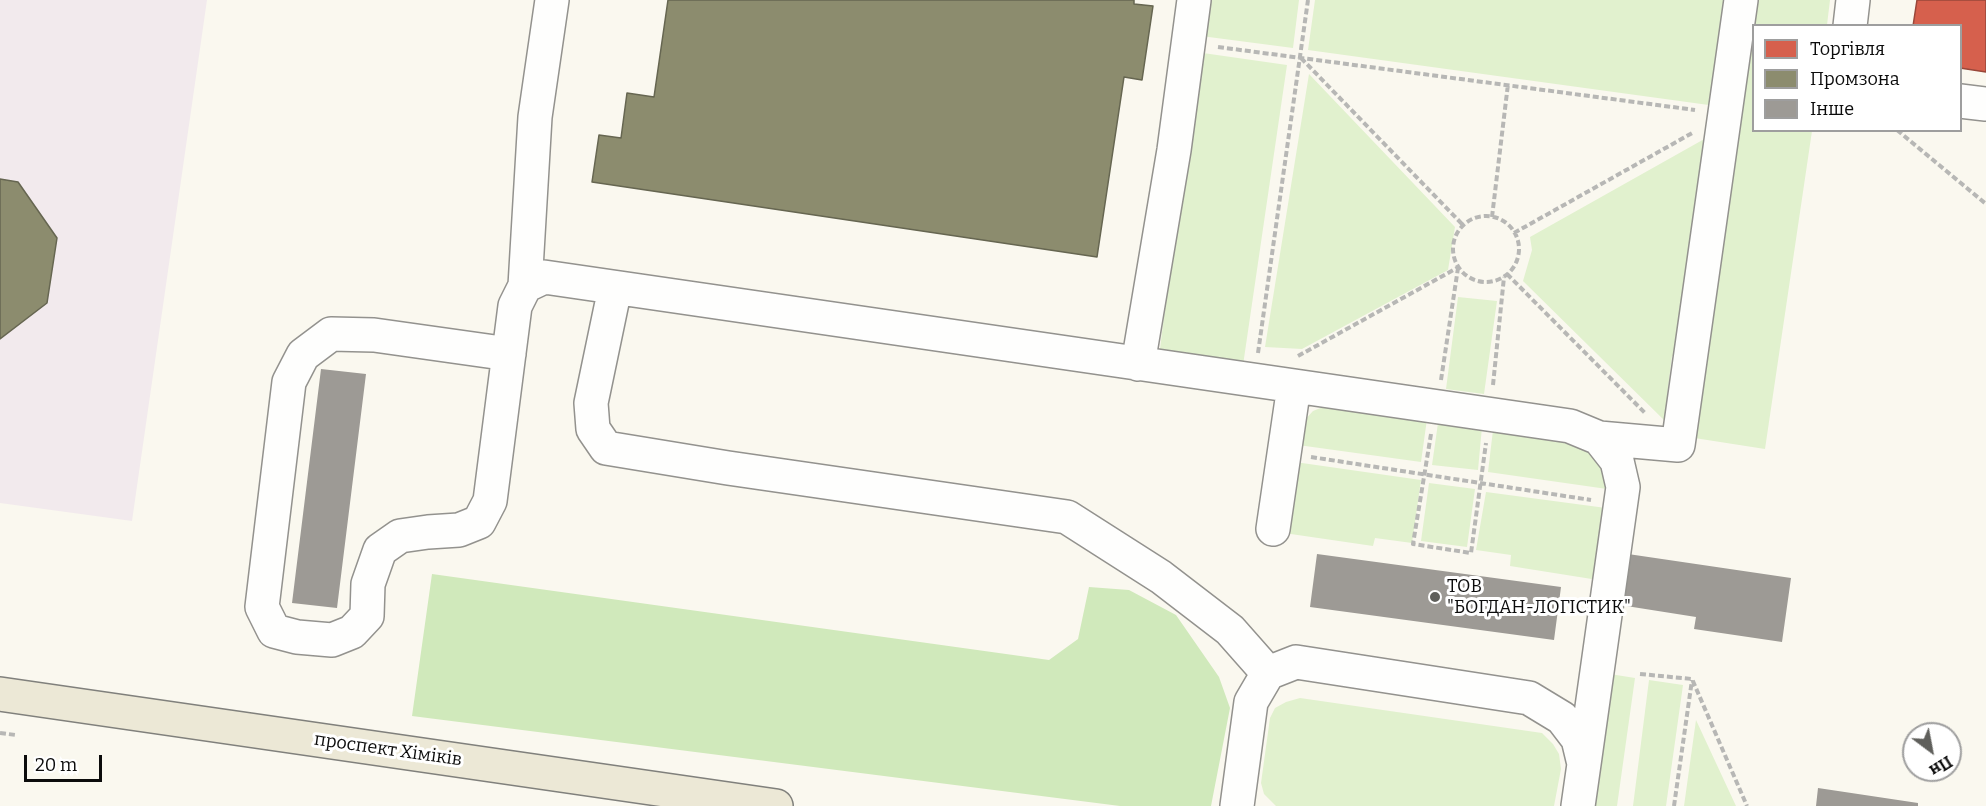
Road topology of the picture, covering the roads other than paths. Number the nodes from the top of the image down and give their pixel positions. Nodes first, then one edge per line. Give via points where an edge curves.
1 (552, 0) edge
2 (1194, 0) edge
3 (1741, 0) edge
4 (1853, 0) edge
5 (1850, 24) edge
6 (1962, 101) edge
7 (1986, 104) edge
8 (525, 286) junction
9 (615, 288) junction
10 (508, 354) junction
11 (1138, 364) junction
12 (1294, 372) junction
13 (1599, 438) junction
14 (1273, 529) dead end
15 (1268, 673) junction
16 (0, 694) edge
17 (1584, 764) junction
18 (776, 806) edge
19 (1237, 806) edge
20 (1578, 806) edge

1 - 8 lane via 535,117
2 - 11 lane via 1174,150
3 - 13 lane via 1678,445
4 - 5 lane
6 - 7 lane
8 - 9 lane via 544,278
8 - 10 lane via 514,306
9 - 11 lane
9 - 15 lane via 591,403 593,429 606,448 1067,517 1161,577 1230,630
10 - 10 lane via 490,501 479,522 459,530 400,536 380,550 368,584 367,616 352,632 332,640 274,631 262,607 289,382 303,355 331,334 374,335
11 - 12 lane via 1255,380
12 - 13 lane via 1570,426
12 - 14 lane
13 - 17 lane via 1617,461 1623,487
15 - 17 lane via 1296,662 1528,698 1562,718 1578,740
15 - 19 lane via 1251,702
16 - 18 main road, проспект Хіміків
17 - 20 lane

